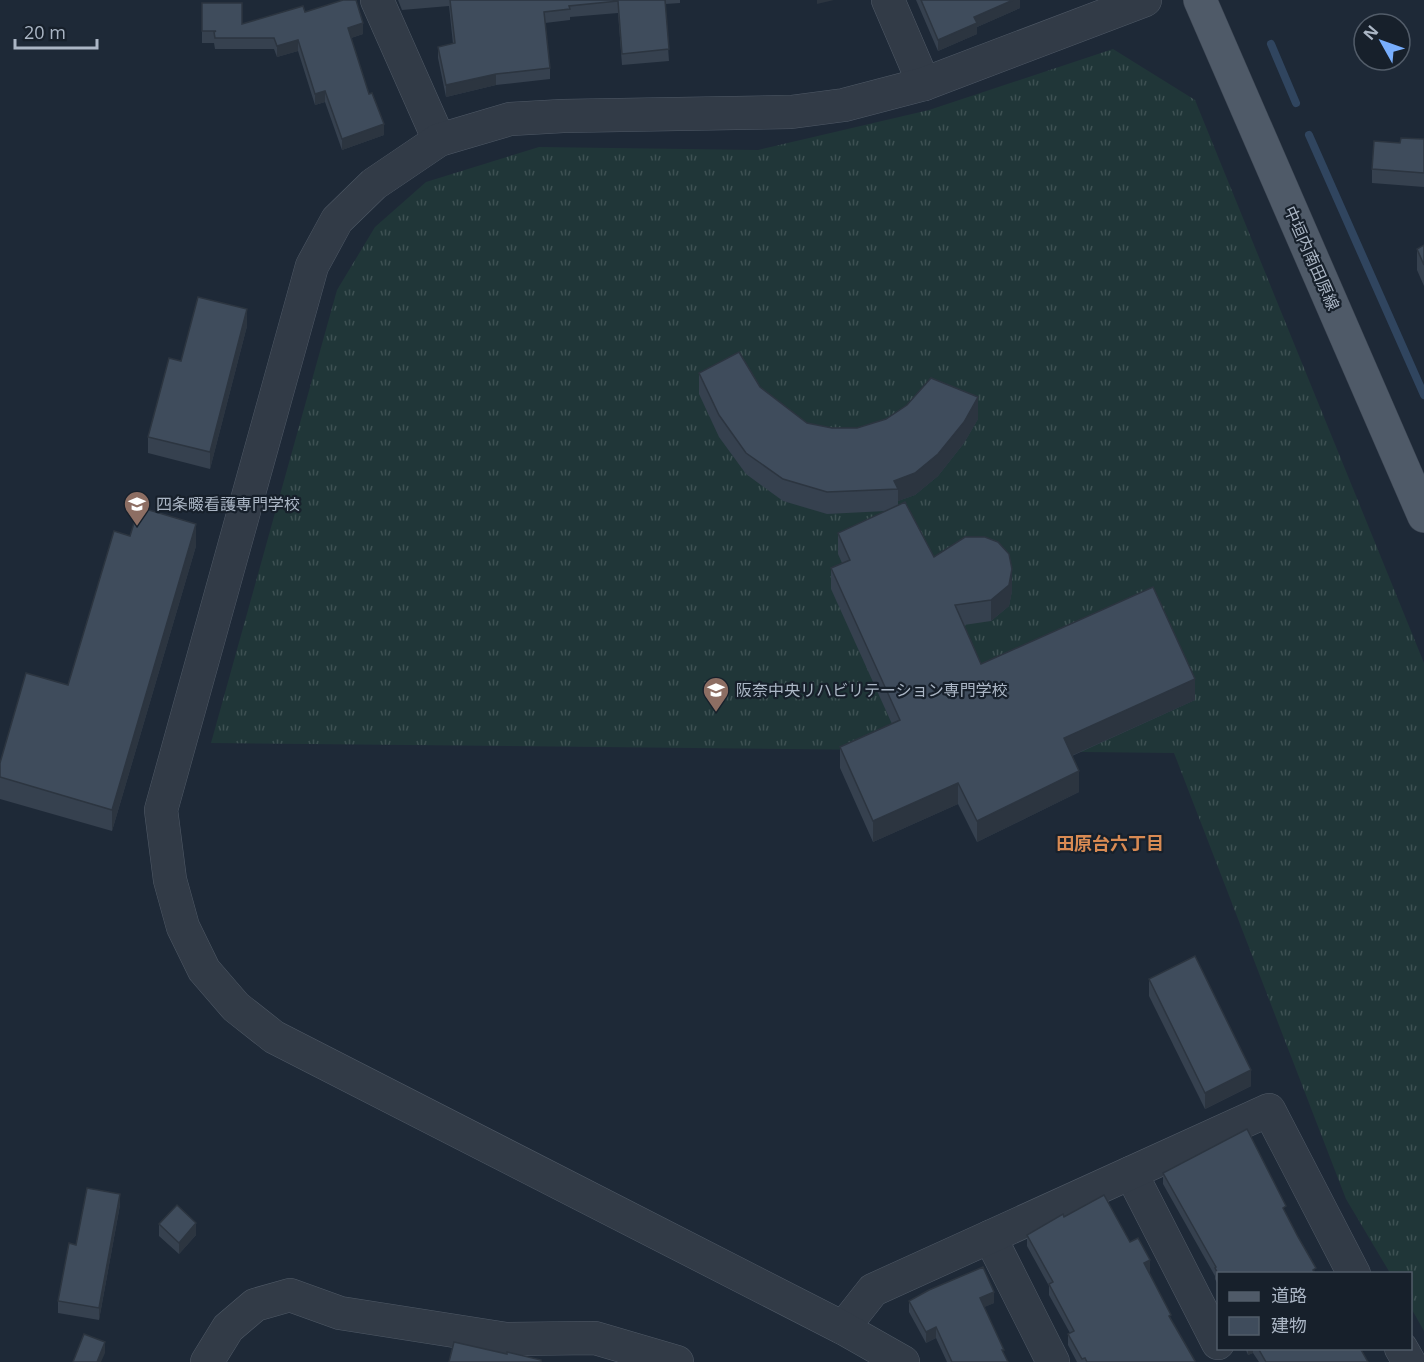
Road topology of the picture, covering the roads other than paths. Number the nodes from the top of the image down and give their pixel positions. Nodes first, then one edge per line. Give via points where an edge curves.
1 (377, 0) edge
2 (888, 0) edge
3 (1145, 0) edge
4 (1200, 0) edge
5 (924, 84) junction
6 (439, 140) junction
7 (1424, 516) edge
8 (1131, 1173) junction
9 (990, 1237) junction
10 (1353, 1272) edge
11 (843, 1328) junction
12 (1217, 1341) edge
13 (207, 1362) edge
14 (677, 1362) edge
15 (903, 1362) edge
16 (1053, 1362) edge

1 - 6 street
2 - 5 street
3 - 5 street
4 - 7 main road, 中垣内南田原線
5 - 6 street via 844,105 791,112 510,119
6 - 11 street via 374,184 337,220 312,266 161,810 170,880 183,927 204,970 236,1007 274,1036
8 - 9 street
8 - 10 street via 1269,1110
8 - 12 street
9 - 11 street via 873,1290
9 - 16 street
11 - 15 street
13 - 14 street via 228,1328 255,1305 290,1295 340,1313 506,1339 594,1338

